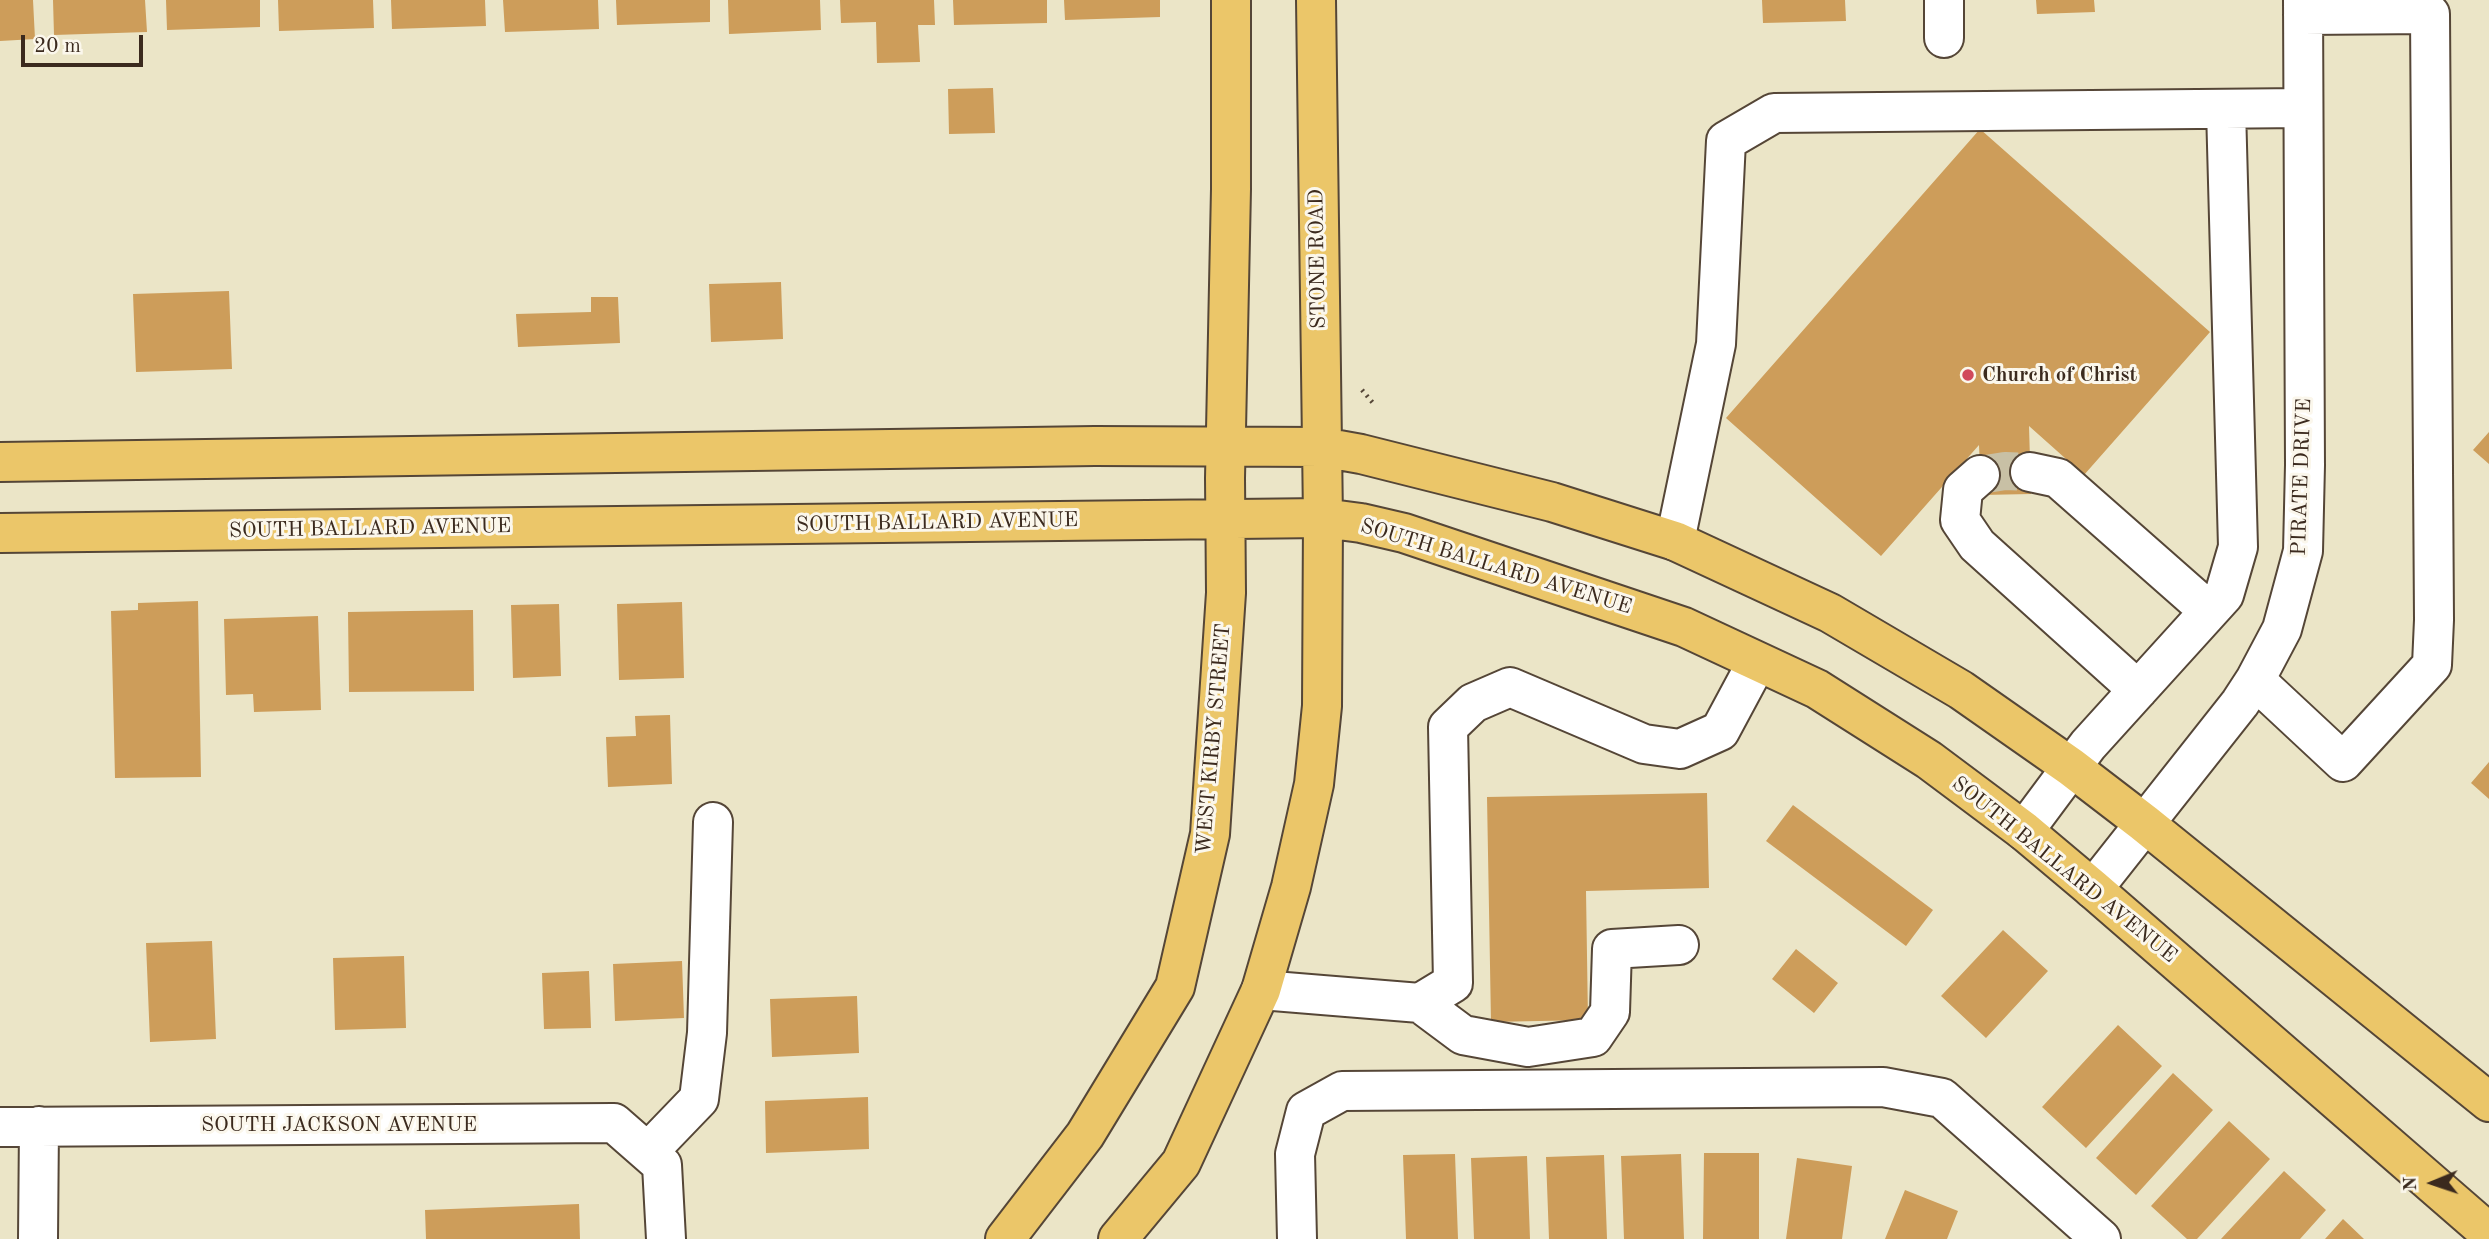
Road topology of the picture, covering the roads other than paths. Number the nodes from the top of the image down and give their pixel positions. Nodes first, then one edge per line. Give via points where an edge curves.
1 (1231, 0) edge
2 (1316, 0) edge
3 (1944, 0) edge
4 (2303, 7) edge
5 (1944, 38) dead end
6 (2227, 108) junction
7 (2303, 108) junction
8 (1322, 447) junction
9 (0, 462) edge
10 (1226, 462) junction
11 (2030, 472) tunnel mouth
12 (1980, 475) dead end
13 (1323, 518) junction
14 (1225, 520) junction
15 (0, 533) edge
16 (1675, 541) junction
17 (2209, 611) junction
18 (1757, 662) junction
19 (2255, 680) junction
20 (2138, 690) junction
21 (2071, 767) junction
22 (713, 822) dead end
23 (2144, 823) junction
24 (2024, 831) junction
25 (2093, 889) junction
26 (1679, 945) dead end
27 (1261, 990) junction
28 (1420, 1003) junction
29 (2489, 1102) edge
30 (39, 1126) junction
31 (0, 1127) edge
32 (655, 1159) junction
33 (2489, 1233) edge
34 (38, 1239) edge
35 (666, 1239) edge
36 (1005, 1239) edge
37 (1118, 1239) edge
38 (1297, 1239) edge
39 (2101, 1239) edge

1 - 10 main road
2 - 8 main road, STONE ROAD
3 - 5 street
4 - 7 street, PIRATE DRIVE
4 - 19 street via 2430,14 2432,665 2343,762
6 - 7 street
6 - 16 street via 1774,113 1726,141 1716,344
6 - 17 street via 2238,547 2224,595
7 - 19 street, PIRATE DRIVE via 2303,551 2282,629
8 - 10 main road
8 - 13 main road, STONE ROAD
8 - 16 main road via 1552,502
9 - 10 main road
10 - 14 main road, WEST KIRBY STREET
11 - 17 street via 2058,478
12 - 20 street via 1963,489 1960,520 1977,545
13 - 14 main road, SOUTH BALLARD AVENUE
13 - 18 main road, SOUTH BALLARD AVENUE via 1417,537 1684,626
13 - 27 main road via 1322,706 1314,784
14 - 15 main road, SOUTH BALLARD AVENUE
14 - 36 main road, WEST KIRBY STREET via 1226,593 1210,834 1175,987 1085,1135
16 - 21 main road via 1830,613 1961,690
17 - 20 street
18 - 24 main road, SOUTH BALLARD AVENUE via 1817,689 1929,760
18 - 28 street via 1720,731 1680,749 1644,744 1510,687 1473,703 1448,727 1453,983
19 - 23 street, PIRATE DRIVE
20 - 21 street
21 - 23 main road
21 - 24 street
22 - 32 street via 707,1033 699,1100
23 - 25 street, PIRATE DRIVE
23 - 29 main road
24 - 25 main road, SOUTH BALLARD AVENUE
25 - 33 main road, SOUTH BALLARD AVENUE
26 - 28 street via 1612,949 1610,1012 1593,1037 1528,1047 1463,1035
27 - 28 street
27 - 37 main road via 1181,1163
30 - 31 street, SOUTH JACKSON AVENUE
30 - 32 street, SOUTH JACKSON AVENUE via 614,1123
30 - 34 street
32 - 35 street
38 - 39 street via 1295,1154 1306,1111 1342,1091 1883,1087 1942,1098

